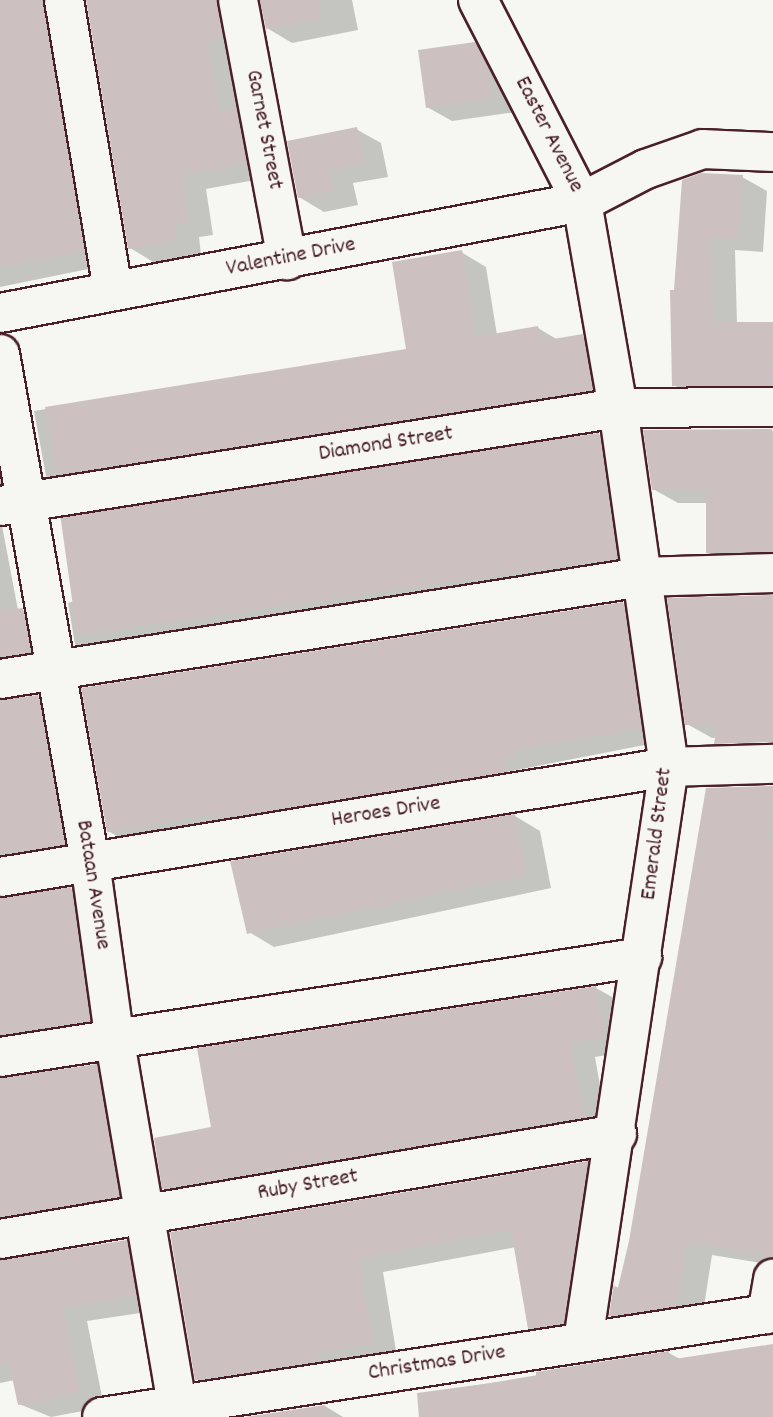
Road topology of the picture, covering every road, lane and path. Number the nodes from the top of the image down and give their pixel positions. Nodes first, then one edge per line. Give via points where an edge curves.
1 (64, 0) edge
2 (238, 0) edge
3 (478, 0) edge
4 (773, 152) edge
5 (583, 202) junction
6 (287, 260) junction
7 (113, 290) junction
8 (0, 313) edge
9 (0, 354) edge
10 (773, 407) edge
11 (618, 408) junction
12 (14, 504) edge
13 (773, 573) edge
14 (642, 577) junction
15 (56, 671) junction
16 (0, 679) edge
17 (773, 764) edge
18 (669, 766) junction
19 (90, 862) junction
20 (0, 877) edge
21 (642, 957) junction
22 (114, 1036) junction
23 (0, 1057) edge
24 (617, 1134) junction
25 (144, 1213) junction
26 (0, 1239) edge
27 (771, 1302) edge
28 (583, 1341) junction
29 (178, 1411) edge
30 (102, 1417) edge

1 - 7 street
2 - 6 street, Garnet Street
3 - 5 street, Easter Avenue
4 - 5 street, Easter Avenue via 703,149 646,169
5 - 6 street, Valentine Drive
5 - 11 street, Emerald Street
6 - 7 street, Valentine Drive
7 - 8 street, Valentine Drive
9 - 12 street, Bataan Avenue
10 - 11 street, Diamond Street
11 - 12 street, Diamond Street
11 - 14 street, Emerald Street
12 - 15 street, Bataan Avenue
13 - 14 street
14 - 15 street
14 - 18 street, Emerald Street
15 - 16 street
15 - 19 street, Bataan Avenue
17 - 18 street, Heroes Drive
18 - 19 street, Heroes Drive
18 - 21 street, Emerald Street
19 - 20 street, Heroes Drive
19 - 22 street, Bataan Avenue
21 - 22 street
21 - 24 street, Emerald Street
22 - 23 street
22 - 25 street, Bataan Avenue
24 - 25 street, Ruby Street
24 - 28 street, Emerald Street
25 - 26 street, Ruby Street
25 - 29 street, Bataan Avenue
27 - 28 street, Christmas Drive
28 - 29 street, Christmas Drive
29 - 30 street, Christmas Drive

